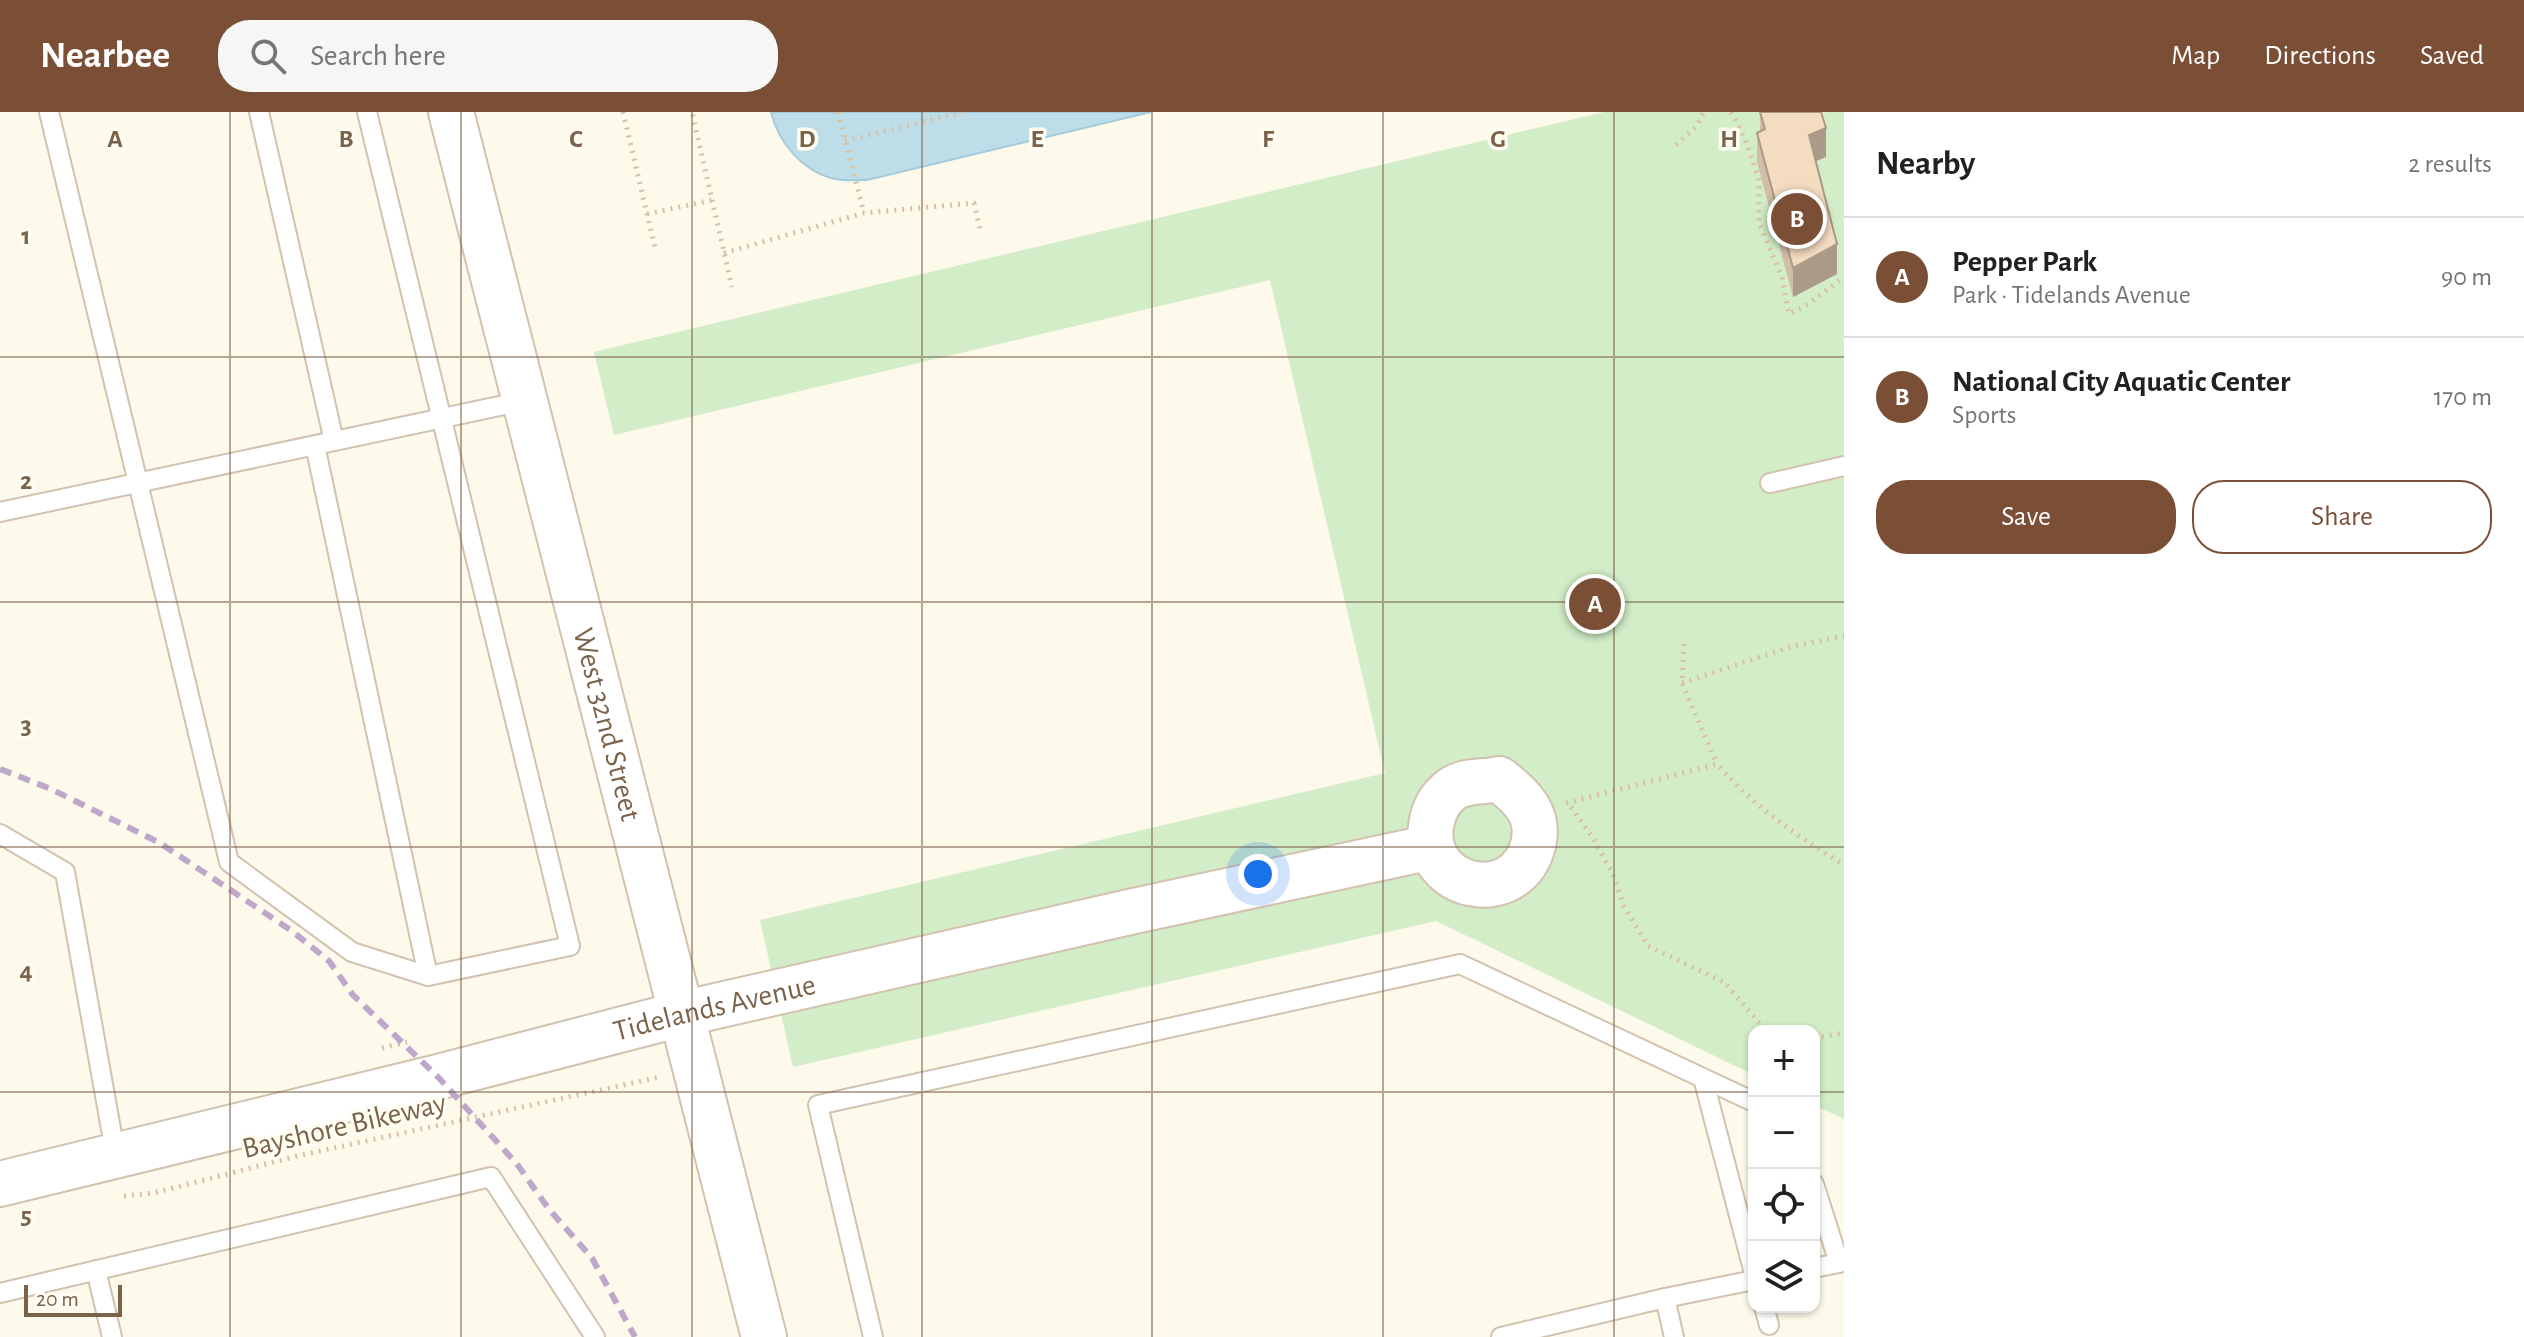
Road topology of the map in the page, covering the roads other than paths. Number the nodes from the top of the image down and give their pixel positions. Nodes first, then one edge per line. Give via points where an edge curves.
1 (49, 112) edge
2 (259, 112) edge
3 (367, 112) edge
4 (451, 112) edge
5 (523, 401) junction
6 (441, 418) junction
7 (334, 441) junction
8 (315, 445) junction
9 (1844, 466) edge
10 (137, 483) junction
11 (1770, 483) dead end
12 (0, 512) edge
13 (0, 834) edge
14 (1432, 847) dead end
15 (428, 976) junction
16 (681, 1014) junction
17 (1703, 1078) junction
18 (1748, 1099) edge
19 (119, 1177) junction
20 (0, 1184) edge
21 (1820, 1203) edge
22 (1748, 1250) edge
23 (1820, 1267) edge
24 (96, 1270) junction
25 (1748, 1281) edge
26 (0, 1293) edge
27 (1665, 1298) junction
28 (112, 1337) edge
29 (595, 1337) edge
30 (764, 1337) edge
31 (873, 1337) edge
32 (1501, 1337) edge
33 (1674, 1337) edge

1 - 10 lane
2 - 7 lane
3 - 6 lane
4 - 5 street, West 32nd Street
5 - 6 lane
5 - 16 street, West 32nd Street
6 - 7 lane
6 - 15 lane via 570,946
7 - 8 lane
8 - 10 lane
8 - 15 lane
9 - 11 lane
10 - 12 lane
10 - 15 lane via 229,862 352,952
13 - 19 lane via 65,872
14 - 16 street, Tidelands Avenue
16 - 19 street, Tidelands Avenue
16 - 30 street, West 32nd Street
17 - 18 lane
17 - 22 lane
17 - 31 lane via 1460,964 818,1105
19 - 20 street, Tidelands Avenue
21 - 23 lane via 1839,1263
24 - 26 lane
24 - 28 lane
24 - 29 lane via 491,1177
25 - 27 lane
27 - 32 lane
27 - 33 lane

